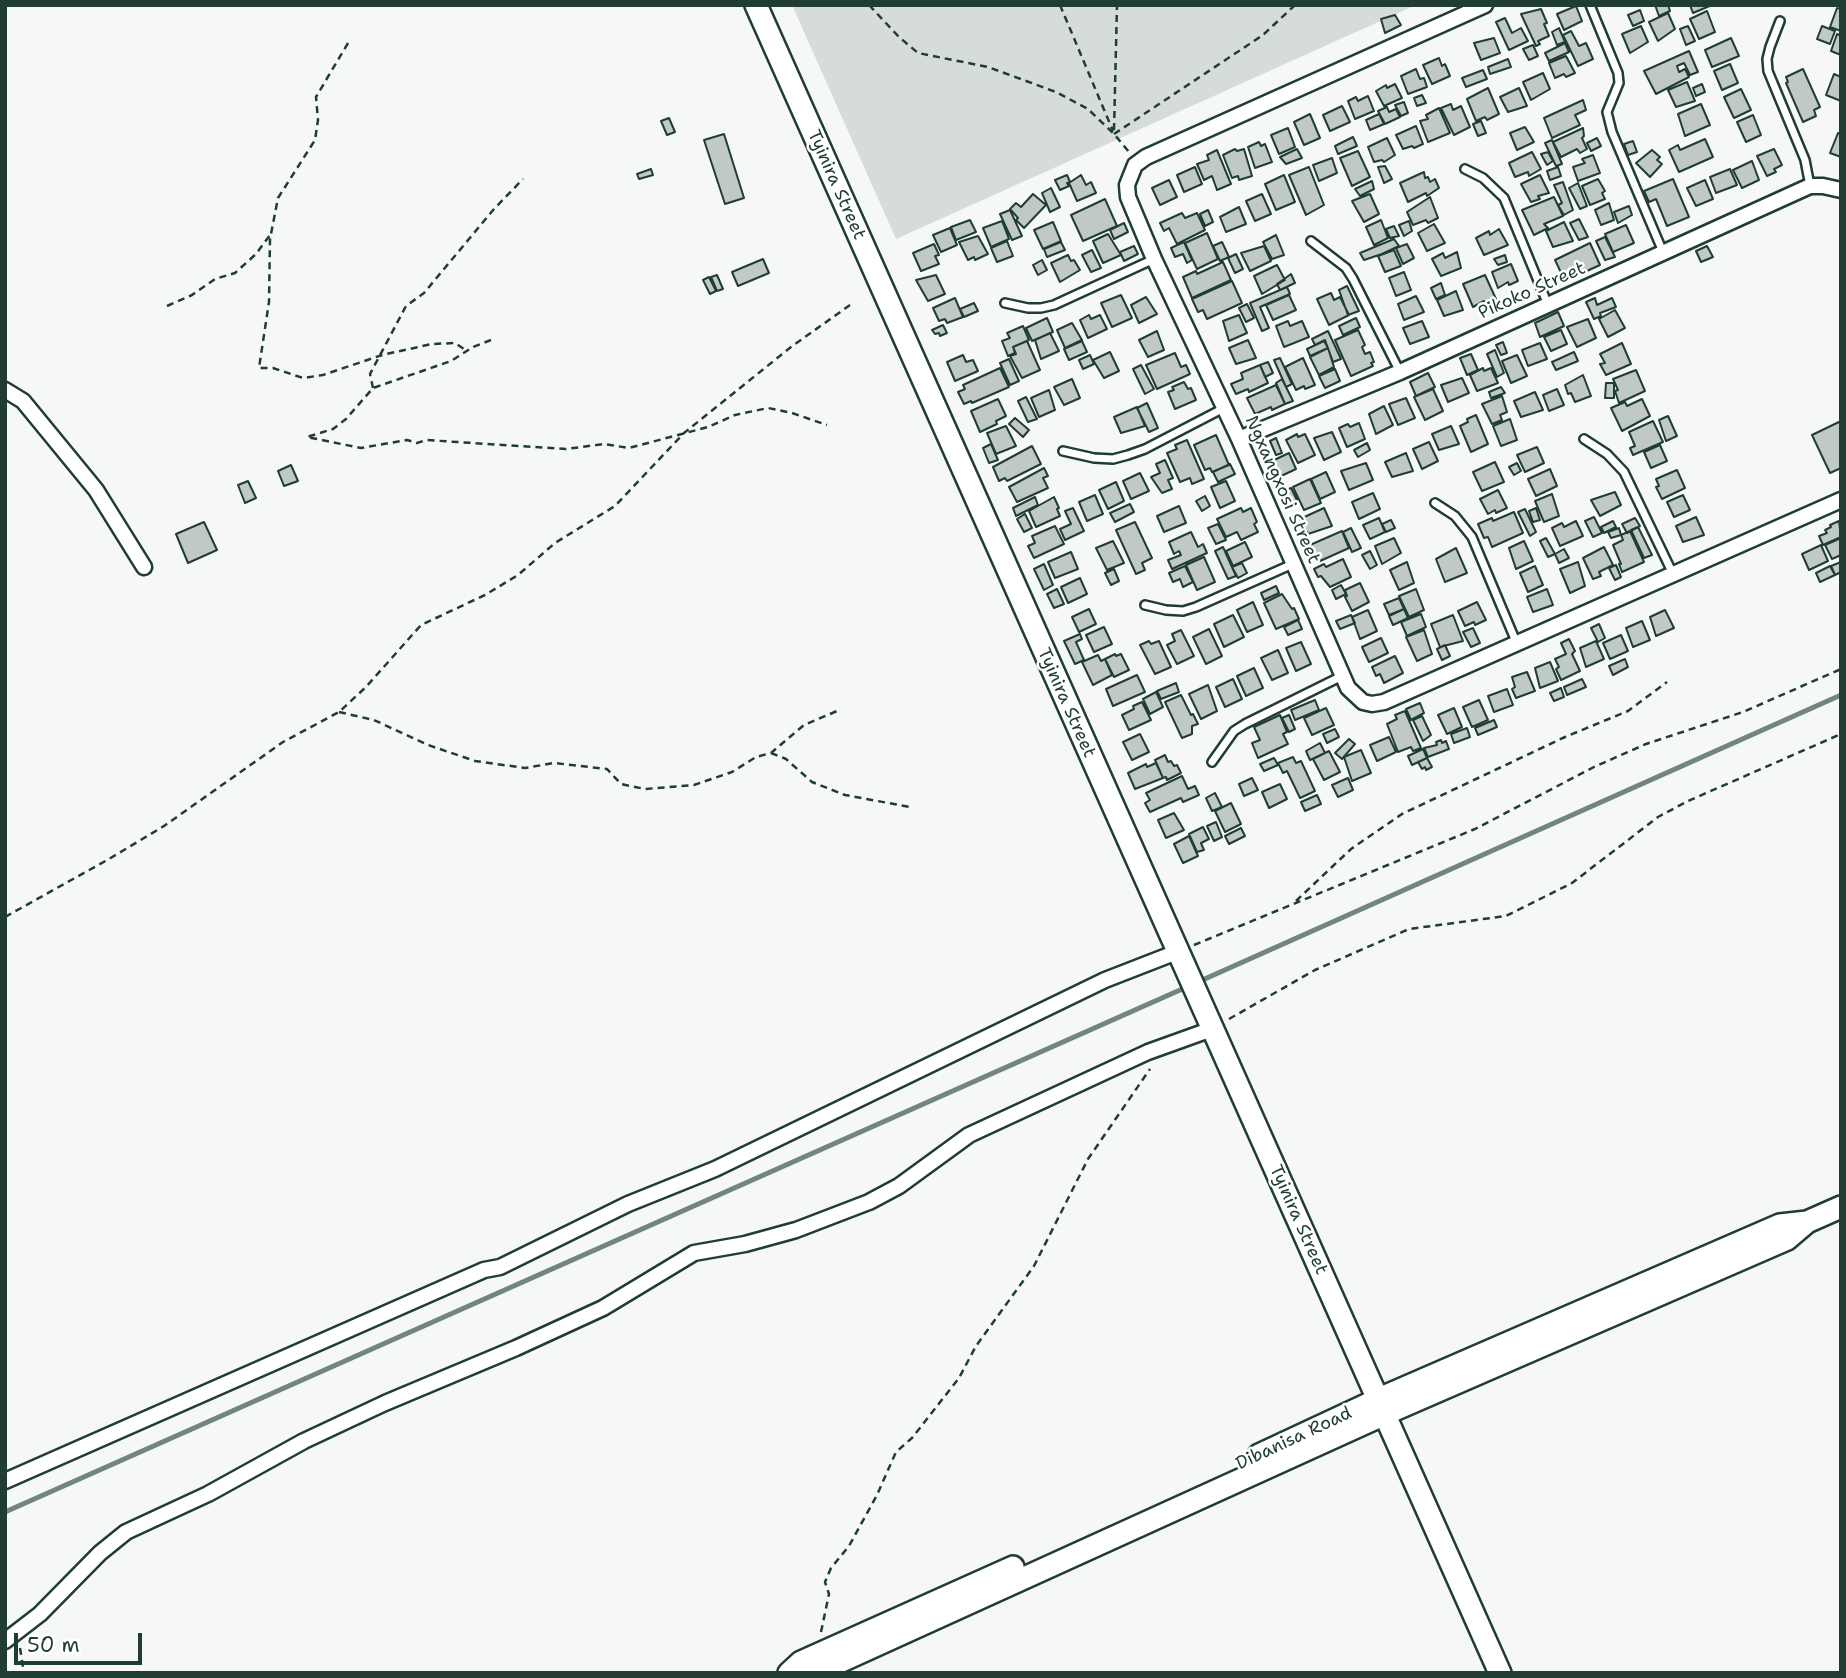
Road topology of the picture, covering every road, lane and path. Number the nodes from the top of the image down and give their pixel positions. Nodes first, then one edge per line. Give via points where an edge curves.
1 (755, 5) edge
2 (869, 5) edge
3 (1060, 5) edge
4 (1116, 5) edge
5 (1295, 5) edge
6 (1485, 5) edge
7 (1590, 5) edge
8 (1780, 21) dead end
9 (348, 43) dead end
10 (1114, 134) junction
11 (1135, 165) junction
12 (1465, 169) dead end
13 (523, 179) dead end
14 (1810, 186) junction
15 (1841, 190) edge
16 (272, 232) junction
17 (1311, 241) dead end
18 (1663, 253) junction
19 (1154, 259) junction
20 (1005, 303) dead end
21 (850, 305) dead end
22 (1548, 305) junction
23 (167, 306) dead end
24 (491, 340) dead end
25 (467, 351) junction
26 (382, 355) junction
27 (1400, 372) junction
28 (373, 388) junction
29 (5, 390) edge
30 (1224, 408) junction
31 (827, 425) dead end
32 (684, 433) junction
33 (1239, 439) junction
34 (1584, 439) dead end
35 (1063, 451) dead end
36 (1841, 500) edge
37 (1435, 503) dead end
38 (1295, 563) junction
39 (144, 567) dead end
40 (1673, 574) junction
41 (1145, 605) dead end
42 (1517, 644) junction
43 (1841, 670) edge
44 (1342, 676) junction
45 (1667, 682) dead end
46 (837, 710) dead end
47 (339, 712) junction
48 (1841, 734) edge
49 (771, 754) junction
50 (1212, 762) dead end
51 (910, 807) dead end
52 (1293, 903) junction
53 (5, 917) edge
54 (1180, 960) junction
55 (1212, 1029) junction
56 (1166, 1046) junction
57 (1841, 1207) edge
58 (1382, 1407) junction
59 (5, 1481) edge
60 (820, 1635) dead end
61 (11, 1637) edge
62 (24, 1673) edge
63 (789, 1673) edge
64 (815, 1673) edge
65 (1500, 1673) edge

1 - 54 street, Tyinira Street
2 - 10 path via 918,53 1026,79 1088,109
3 - 10 path
4 - 10 path
5 - 10 path via 1262,35
6 - 11 street via 1146,156
7 - 18 lane via 1618,73 1619,83 1607,111 1612,132
8 - 14 lane via 1770,47 1768,71 1805,160
9 - 16 path via 316,97 315,140 278,198
10 - 11 path
11 - 19 street, Ngxangxosi Street via 1129,175 1128,197
12 - 22 lane via 1504,198
13 - 26 path via 424,293 406,306
14 - 15 street
14 - 18 street, Pikoko Street
16 - 23 path via 235,273
16 - 26 path via 269,302 259,368 303,378
17 - 27 lane via 1346,268
18 - 22 street, Pikoko Street
19 - 20 lane via 1041,308
19 - 30 street, Ngxangxosi Street
21 - 32 path
22 - 27 street, Pikoko Street
24 - 25 path
25 - 26 path via 448,342
25 - 28 path
26 - 28 path via 370,374
27 - 33 street, Pikoko Street
28 - 32 path via 333,429 307,438 360,448 426,440 566,449 604,444 629,448
29 - 39 street via 23,401 96,490
30 - 33 street, Ngxangxosi Street
30 - 35 lane via 1128,455 1094,458
31 - 32 path via 768,408
32 - 47 path via 615,506 555,543 518,575 421,625
33 - 38 street, Ngxangxosi Street
34 - 40 lane via 1625,472
36 - 40 street, Ngxangxosi Street
37 - 42 lane via 1455,516 1472,537
38 - 41 lane via 1183,611
38 - 44 street, Ngxangxosi Street
40 - 42 street, Ngxangxosi Street
42 - 44 street, Ngxangxosi Street via 1384,702 1363,702
43 - 52 path via 1743,712 1646,744 1475,829
44 - 50 lane via 1234,731
45 - 52 path via 1628,711 1402,814 1351,849
46 - 49 path via 804,725
47 - 49 path via 374,720 475,761 526,768 554,763 607,769 621,784 645,789 694,785
47 - 53 path via 283,742 164,826
48 - 55 path via 1658,817 1572,883 1506,916 1409,929 1315,970
49 - 51 path via 834,791
52 - 54 path
54 - 55 street, Tyinira Street
54 - 59 street via 1105,980 728,1163 628,1204 500,1267 484,1270
55 - 56 street
55 - 58 street, Tyinira Street
56 - 60 path via 1088,1159 1034,1266 976,1346 959,1378 896,1452 877,1495 825,1582 830,1594
56 - 61 street via 969,1135 900,1186 869,1202 796,1230 694,1253 603,1308 385,1403 155,1517 100,1553
57 - 58 street, Dibanisa Road via 1807,1222 1780,1224
58 - 63 street, Dibanisa Road via 1206,1480 801,1662
58 - 64 street, Dibanisa Road
58 - 65 street, Tyinira Street
61 - 62 path

